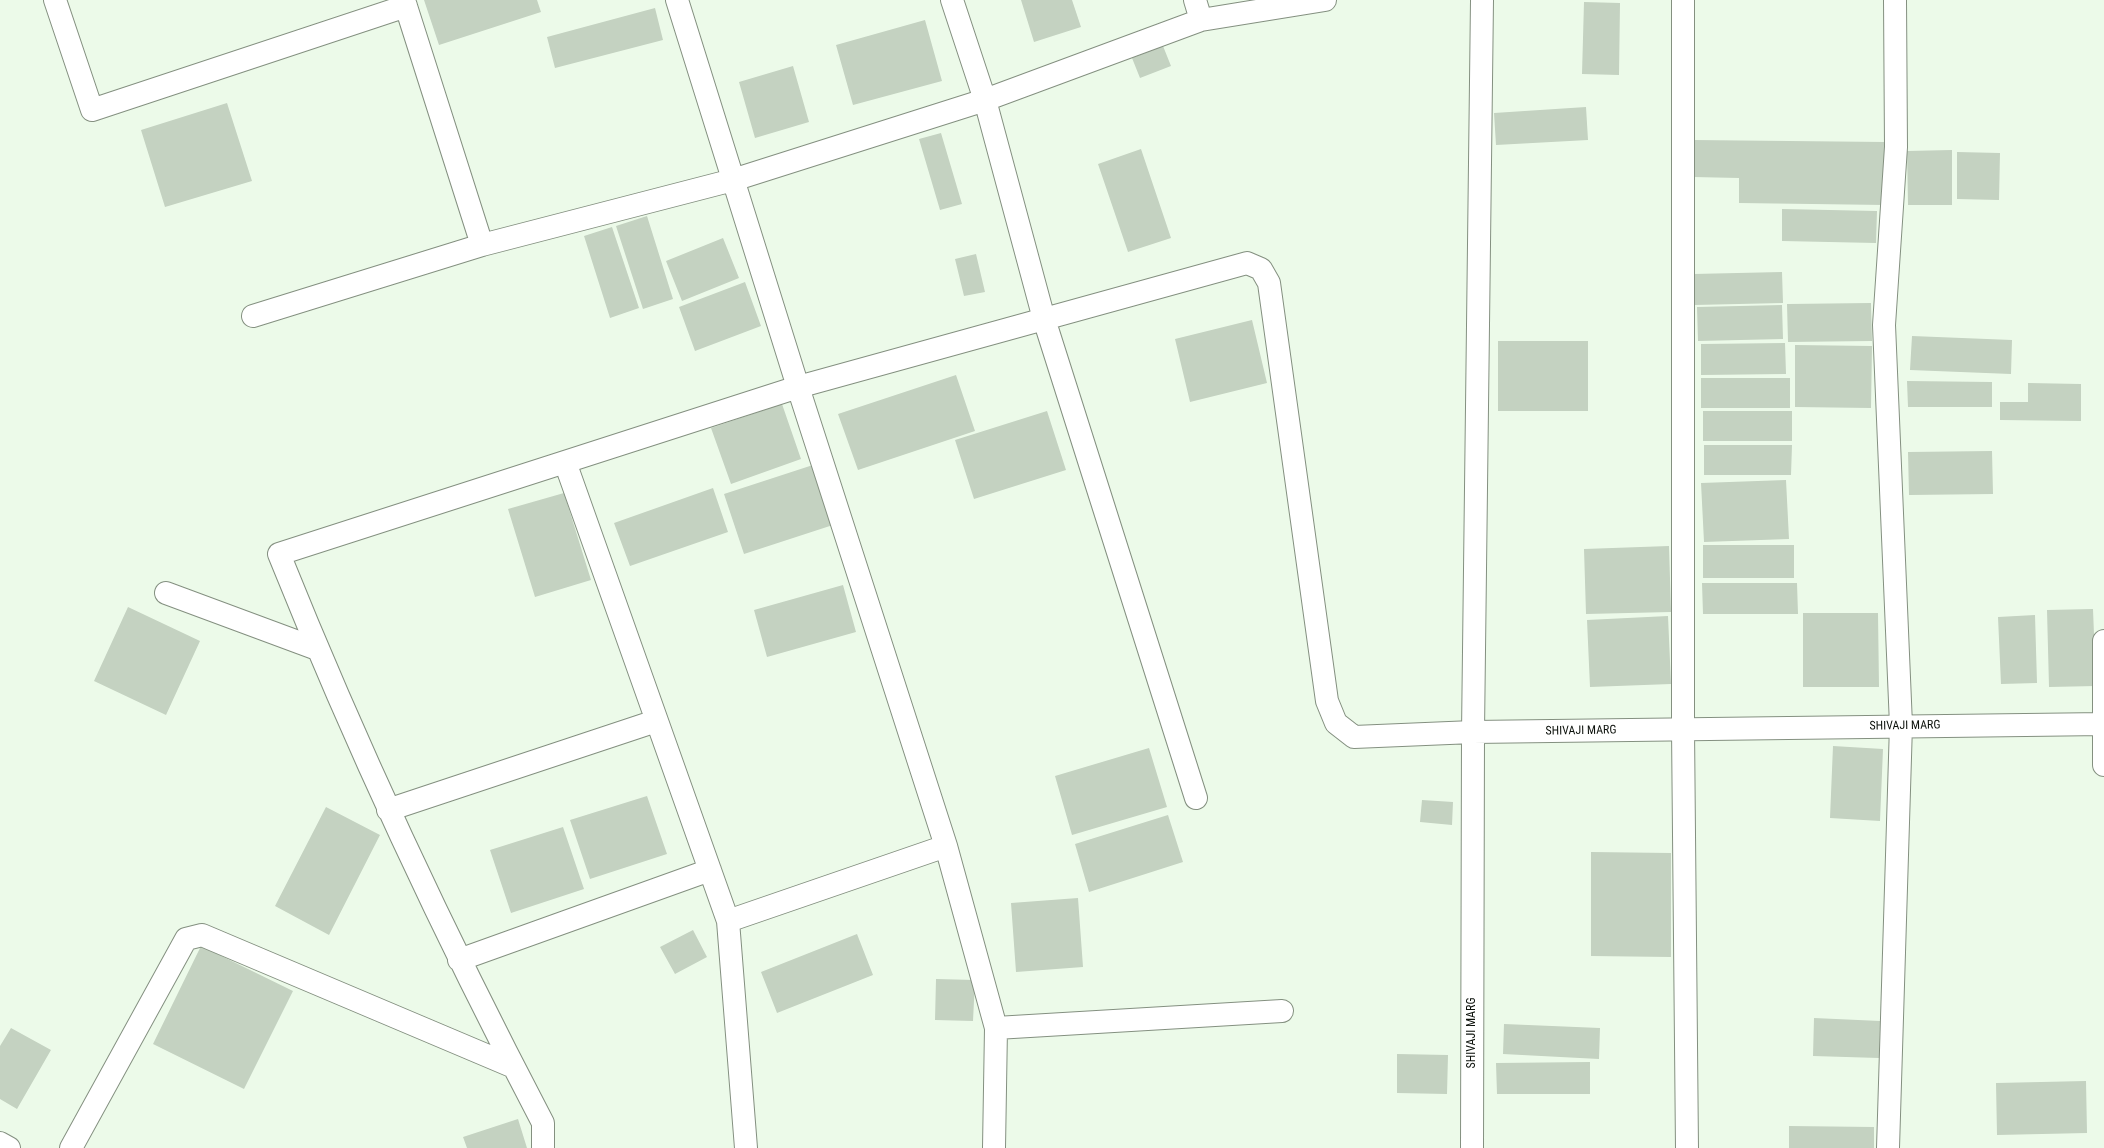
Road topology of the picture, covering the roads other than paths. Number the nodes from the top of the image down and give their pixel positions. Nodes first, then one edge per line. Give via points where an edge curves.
1 (55, 0) edge
2 (677, 0) edge
3 (952, 0) edge
4 (1325, 0) edge
5 (1482, 0) edge
6 (1683, 0) edge
7 (1895, 0) edge
8 (405, 3) edge
9 (1198, 10) edge
10 (985, 100) junction
11 (733, 180) junction
12 (482, 245) junction
13 (253, 316) dead end
14 (1044, 320) junction
15 (798, 387) junction
16 (565, 462) junction
17 (166, 593) dead end
18 (2104, 641) edge
19 (317, 649) junction
20 (656, 721) junction
21 (2103, 724) edge
22 (1901, 726) junction
23 (1684, 729) junction
24 (1473, 732) junction
25 (2104, 765) edge
26 (1196, 798) dead end
27 (388, 810) junction
28 (946, 846) junction
29 (710, 870) junction
30 (728, 921) junction
31 (460, 960) junction
32 (1282, 1011) dead end
33 (996, 1028) junction
34 (514, 1067) junction
35 (0, 1143) edge
36 (9, 1148) edge
37 (71, 1148) edge
38 (543, 1148) edge
39 (746, 1148) edge
40 (994, 1148) edge
41 (1472, 1148) edge
42 (1687, 1148) edge
43 (1888, 1148) edge

1 - 8 street via 92,110
2 - 11 street
3 - 10 street
4 - 9 street
5 - 24 street
6 - 23 street
7 - 22 street via 1896,147 1884,325
8 - 12 street
9 - 10 street
10 - 11 street
10 - 14 street
11 - 12 street
11 - 15 street
12 - 13 street
14 - 15 street
14 - 24 street via 1247,263 1261,269 1269,283 1327,701 1336,723 1354,737
14 - 26 street
15 - 16 street
15 - 28 street
16 - 19 street via 279,554
16 - 20 street
17 - 19 street
18 - 21 street
19 - 27 street
20 - 27 street
20 - 29 street
21 - 22 street, SHIVAJI MARG
21 - 25 street
22 - 23 street, SHIVAJI MARG
22 - 43 street
23 - 24 street, SHIVAJI MARG
23 - 42 street
24 - 41 street, SHIVAJI MARG
27 - 31 street
28 - 30 street
28 - 33 street
29 - 30 street
29 - 31 street
30 - 39 street
31 - 34 street
32 - 33 street
33 - 40 street
34 - 37 street via 202,935 186,939
34 - 38 street via 543,1123
35 - 36 street

